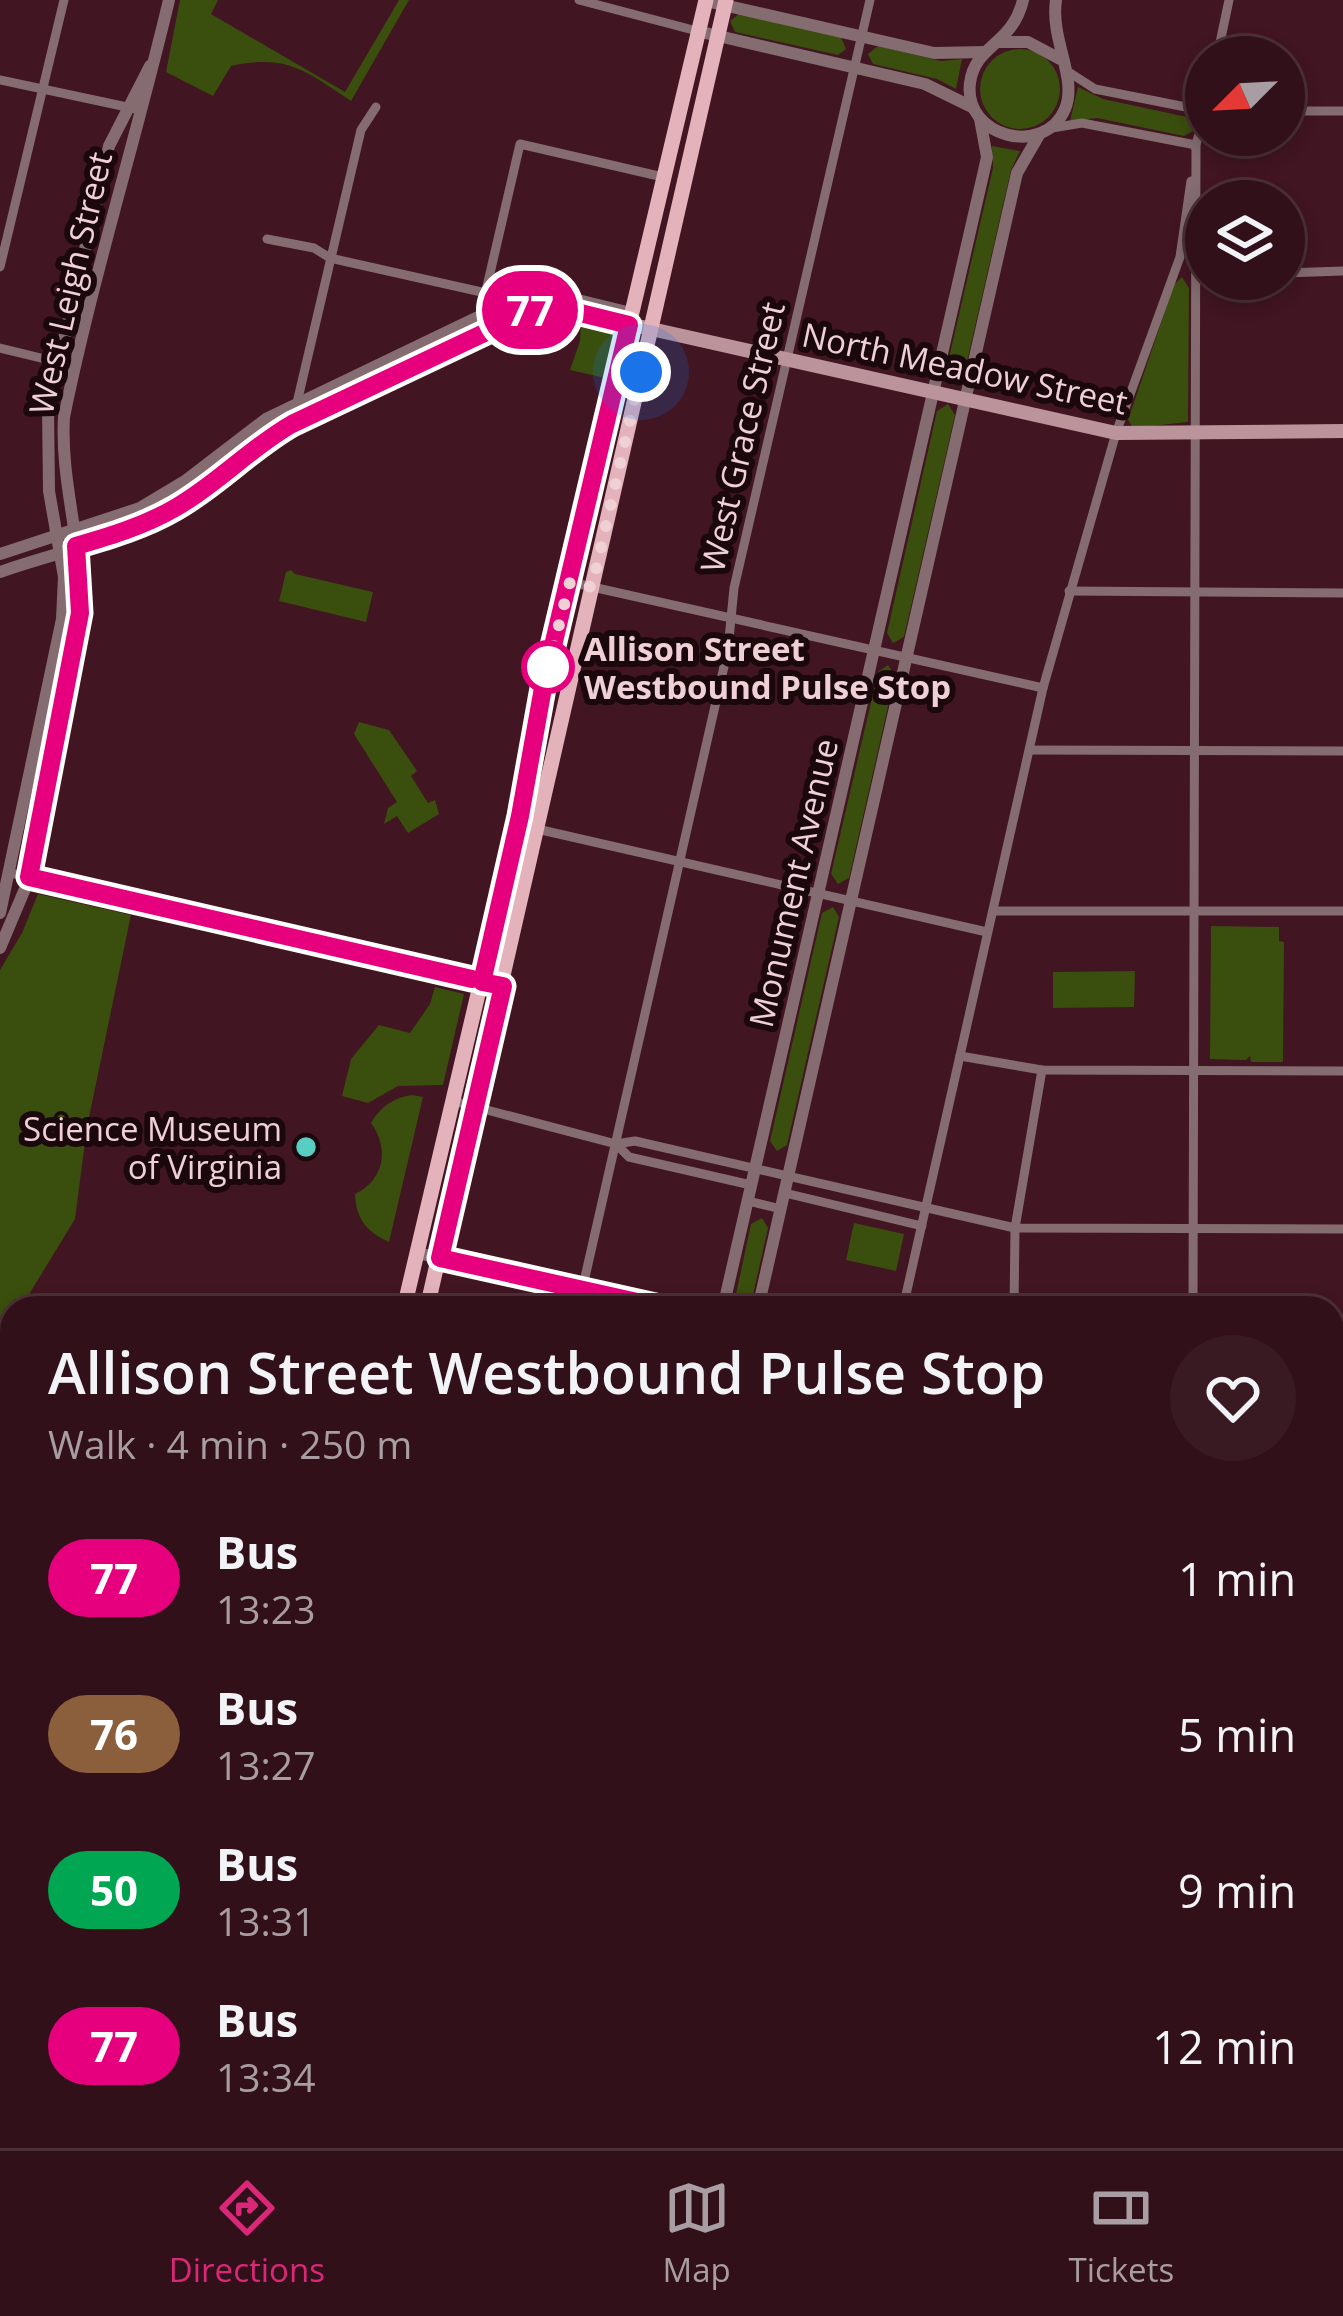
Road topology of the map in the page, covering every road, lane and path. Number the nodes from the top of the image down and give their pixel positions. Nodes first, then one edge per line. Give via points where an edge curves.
1 (64, 0) edge
2 (169, 0) edge
3 (579, 0) edge
4 (706, 0) edge
5 (870, 0) edge
6 (1023, 0) edge
7 (1056, 0) edge
8 (1228, 0) edge
9 (726, 2) edge
10 (697, 31) junction
11 (862, 34) junction
12 (718, 36) junction
13 (1221, 36) edge
14 (999, 42) junction
15 (985, 52) junction
16 (156, 54) junction
17 (1064, 65) junction
18 (854, 68) junction
19 (0, 80) edge
20 (43, 89) junction
21 (125, 107) junction
22 (376, 107) dead end
23 (1185, 108) edge
24 (141, 110) junction
25 (1305, 111) edge
26 (1343, 111) edge
27 (976, 113) junction
28 (1046, 132) junction
29 (1185, 143) edge
30 (1194, 156) edge
31 (663, 177) junction
32 (267, 239) dead end
33 (330, 258) junction
34 (0, 267) edge
35 (1343, 272) edge
36 (1305, 273) edge
37 (486, 293) junction
38 (1200, 300) edge
39 (481, 316) junction
40 (630, 319) junction
41 (652, 326) junction
42 (475, 338) junction
43 (0, 348) edge
44 (786, 358) junction
45 (58, 362) junction
46 (74, 366) junction
47 (934, 392) junction
48 (966, 399) junction
49 (296, 405) junction
50 (292, 424) junction
51 (1343, 431) edge
52 (1197, 432) junction
53 (1116, 433) junction
54 (73, 528) junction
55 (57, 533) junction
56 (76, 546) junction
57 (61, 551) junction
58 (0, 554) edge
59 (0, 572) edge
60 (570, 582) junction
61 (592, 587) junction
62 (1069, 591) junction
63 (1196, 592) junction
64 (1343, 592) edge
65 (732, 619) junction
66 (874, 651) junction
67 (907, 658) junction
68 (1043, 688) junction
69 (1030, 750) junction
70 (1196, 750) junction
71 (1343, 751) edge
72 (537, 829) junction
73 (679, 858) junction
74 (11, 872) junction
75 (29, 877) junction
76 (819, 892) junction
77 (851, 900) junction
78 (993, 911) junction
79 (1196, 911) junction
80 (1343, 911) edge
81 (0, 913) edge
82 (987, 932) junction
83 (0, 948) edge
84 (482, 982) junction
85 (503, 986) junction
86 (960, 1056) junction
87 (1042, 1070) junction
88 (1195, 1071) junction
89 (1343, 1071) edge
90 (453, 1101) junction
91 (475, 1109) junction
92 (616, 1144) junction
93 (755, 1168) junction
94 (788, 1176) junction
95 (752, 1185) junction
96 (784, 1192) junction
97 (748, 1201) junction
98 (781, 1208) junction
99 (926, 1210) junction
100 (922, 1226) junction
101 (1015, 1228) junction
102 (1343, 1229) edge
103 (1193, 1231) junction
104 (417, 1253) junction
105 (440, 1258) junction
106 (582, 1289) junction
107 (407, 1296) edge
108 (430, 1296) edge
109 (581, 1296) edge
110 (612, 1296) edge
111 (726, 1296) edge
112 (761, 1296) edge
113 (905, 1296) edge
114 (1014, 1296) edge
115 (1193, 1296) edge

1 - 20 street
2 - 16 street, West Leigh Street
3 - 10 street
4 - 9 street
4 - 10 main road
5 - 11 street, West Grace Street
6 - 14 street
7 - 17 street
8 - 13 street
9 - 11 street
9 - 12 main road
10 - 12 street
10 - 31 main road
11 - 15 street via 934,53
11 - 18 street, West Grace Street
12 - 18 street
12 - 41 main road
14 - 15 street
14 - 17 street via 1028,43
15 - 27 street via 970,77
16 - 21 street, West Leigh Street
16 - 24 street, West Leigh Street
17 - 23 street via 1095,89
17 - 28 street via 1068,102
18 - 27 street via 925,84
18 - 44 street, West Grace Street
19 - 20 street
20 - 21 street
20 - 34 street
21 - 24 street
21 - 45 street, West Leigh Street
22 - 33 street via 361,130
24 - 46 street, West Leigh Street
25 - 26 street
27 - 28 street via 1008,136
27 - 47 street, Monument Avenue via 987,157
28 - 29 street via 1082,123
28 - 48 street, Monument Avenue via 1017,173
30 - 53 street via 1180,256
31 - 37 street via 520,144
31 - 40 main road
32 - 33 street
33 - 37 street
33 - 49 street
35 - 36 street
37 - 39 street
38 - 52 street
39 - 40 street, North Meadow Street via 539,292
39 - 42 street
39 - 49 street, North Meadow Street
40 - 41 main road, North Meadow Street
40 - 42 street, North Meadow Street via 548,305
40 - 60 main road
41 - 44 main road, North Meadow Street
41 - 61 main road
42 - 50 street, North Meadow Street
43 - 45 street
44 - 47 main road, North Meadow Street
44 - 65 street, West Grace Street
45 - 46 street
45 - 55 street, West Leigh Street via 46,440
46 - 54 street, West Leigh Street via 63,435
47 - 48 main road, North Meadow Street
47 - 66 street, Monument Avenue
48 - 53 main road, North Meadow Street
48 - 67 street, Monument Avenue
49 - 50 street
49 - 54 street, North Meadow Street via 250,429 166,494
50 - 56 street, North Meadow Street via 178,507
51 - 52 main road, North Meadow Street
52 - 53 main road, North Meadow Street
52 - 63 street
53 - 62 street
54 - 55 street, North Meadow Street
54 - 56 street, West Leigh Street
55 - 57 street, West Leigh Street
55 - 58 street, North Meadow Street
56 - 57 street, North Meadow Street
56 - 75 street, West Leigh Street via 80,613
57 - 59 street, North Meadow Street
57 - 74 street, West Leigh Street via 62,619
60 - 61 street
60 - 84 main road
61 - 65 street
61 - 72 main road
62 - 63 street
62 - 68 street
63 - 64 street
63 - 70 street
65 - 66 street
65 - 73 street, West Grace Street
66 - 67 street
66 - 76 street, Monument Avenue
67 - 68 street
67 - 77 street, Monument Avenue
68 - 69 street
69 - 70 street
69 - 78 street
70 - 71 street
70 - 79 street
72 - 73 street
72 - 85 main road
73 - 76 street
73 - 92 street, West Grace Street
74 - 75 street
74 - 81 street, West Leigh Street
75 - 83 street, West Leigh Street
75 - 84 street
76 - 77 street
76 - 93 street, Monument Avenue
77 - 82 street
77 - 94 street, Monument Avenue
78 - 79 street
78 - 82 street
79 - 80 street
79 - 88 street
82 - 86 street
84 - 85 street
84 - 90 main road
85 - 91 main road
86 - 87 street
86 - 99 street
87 - 88 street
87 - 101 street
88 - 89 street
88 - 103 street
90 - 91 street
90 - 104 main road
91 - 92 street
91 - 105 main road
92 - 93 street via 635,1141
92 - 95 street via 629,1156
92 - 106 street, West Grace Street
93 - 94 street
93 - 95 street, Monument Avenue
94 - 96 street, Monument Avenue
94 - 99 street
95 - 97 street, Monument Avenue
96 - 98 street, Monument Avenue
96 - 100 street
97 - 98 street
97 - 111 street, Monument Avenue
98 - 112 street, Monument Avenue
99 - 100 street
99 - 101 street
100 - 113 street
101 - 103 street
101 - 114 street
102 - 103 street
103 - 115 street
104 - 105 street
104 - 107 main road
105 - 106 street
105 - 108 main road
106 - 109 street, West Grace Street
106 - 110 street

